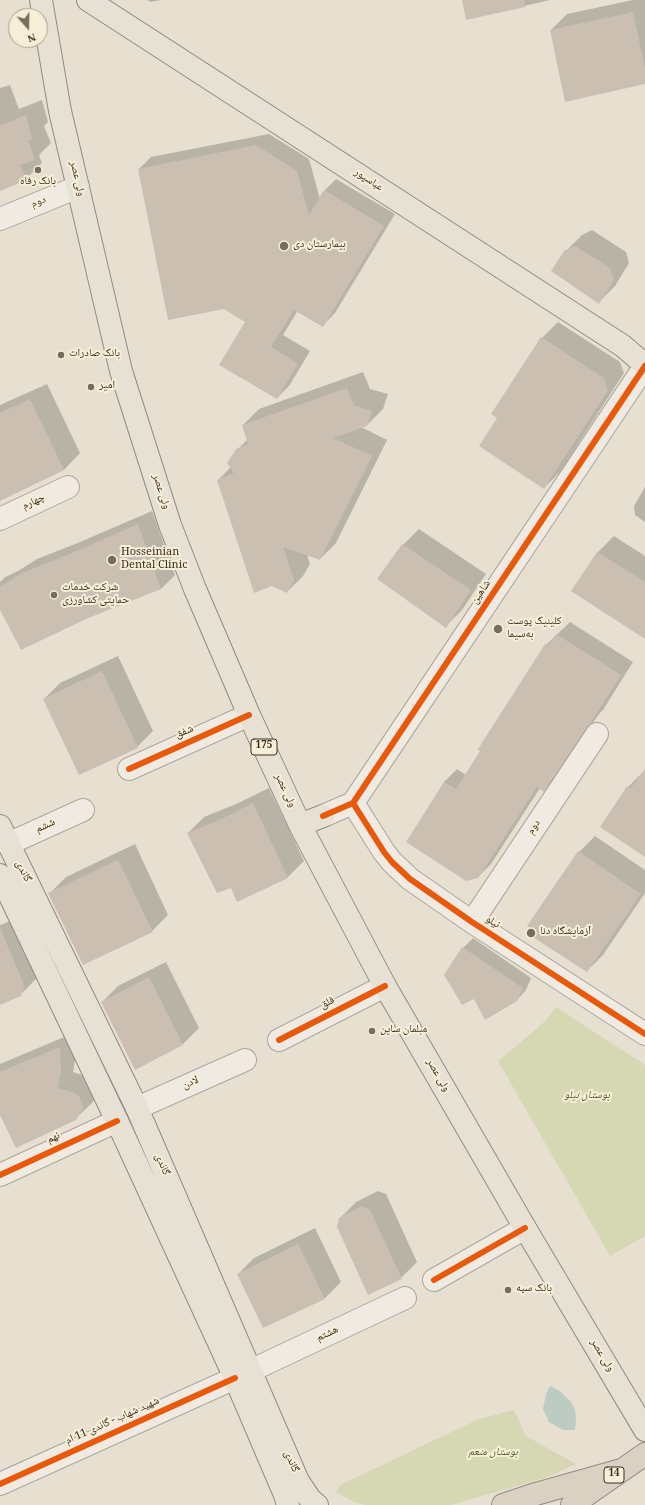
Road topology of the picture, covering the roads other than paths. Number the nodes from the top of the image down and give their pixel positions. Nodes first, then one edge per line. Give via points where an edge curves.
1 (41, 0) edge
2 (88, 0) edge
3 (78, 187) junction
4 (0, 220) edge
5 (645, 345) edge
6 (623, 346) junction
7 (645, 366) edge
8 (68, 487) dead end
9 (0, 519) edge
10 (249, 715) junction
11 (597, 734) dead end
12 (130, 769) dead end
13 (353, 803) junction
14 (83, 810) dead end
15 (323, 816) joint
16 (300, 825) junction
17 (3, 839) edge
18 (0, 875) edge
19 (472, 922) junction
20 (385, 986) junction
21 (645, 1034) edge
22 (279, 1040) dead end
23 (245, 1060) dead end
24 (137, 1108) junction
25 (117, 1121) junction
26 (0, 1175) edge
27 (525, 1228) junction
28 (434, 1280) dead end
29 (405, 1298) dead end
30 (243, 1375) junction
31 (645, 1430) edge
32 (645, 1454) edge
33 (621, 1470) junction
34 (0, 1484) edge
35 (578, 1501) edge
36 (288, 1505) edge
37 (317, 1505) edge
38 (503, 1505) edge

1 - 3 main road, ولی عصر / 175 via 60,111
2 - 6 main road, عباسپور
3 - 4 street, دوم
3 - 10 main road, ولی عصر / 175 via 121,371 145,448 170,525
5 - 6 main road
6 - 7 main road, عباسپور
7 - 13 street, شاهین
8 - 9 street, چهارم
10 - 12 street, شفق
10 - 16 main road, ولی عصر / 175
11 - 19 street, دوم
13 - 15 street
13 - 19 street, نیلو via 376,842 392,862 410,879
14 - 17 street, ششم
15 - 16 main road
16 - 20 main road, ولی عصر / 175
17 - 24 main road, گاندی
18 - 25 main road, گاندی
19 - 21 street, نیلو
20 - 22 street, فلق
20 - 27 main road, ولی عصر / 175
23 - 24 street, لادن
24 - 30 main road, گاندی
25 - 26 street, نهم
25 - 30 main road, گاندی
27 - 28 street
27 - 31 main road, ولی عصر / 175
29 - 30 street, هشتم
30 - 34 street, شهید شهاب - گاندی 11 ام
30 - 36 main road, گاندی
30 - 37 main road, گاندی via 298,1481
32 - 33 highway, 14
33 - 35 highway, 14
33 - 38 highway

